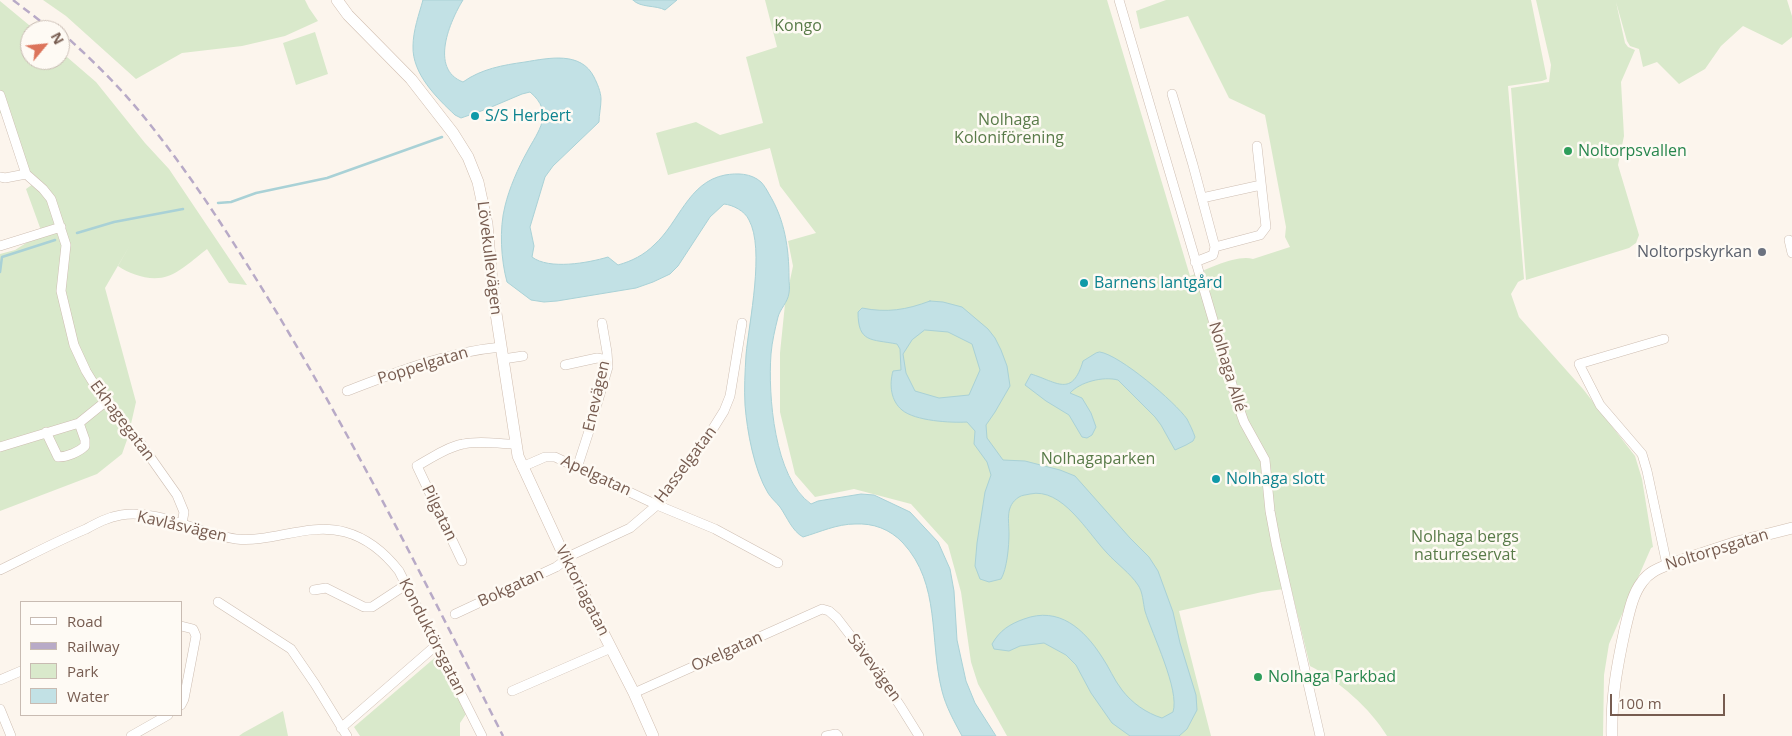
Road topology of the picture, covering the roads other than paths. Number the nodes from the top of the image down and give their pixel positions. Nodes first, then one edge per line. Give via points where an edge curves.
1 (337, 0) edge
2 (1119, 0) edge
3 (1172, 94) dead end
4 (0, 95) edge
5 (1256, 146) dead end
6 (26, 174) junction
7 (0, 177) edge
8 (1261, 185) junction
9 (1202, 198) junction
10 (61, 227) junction
11 (1789, 240) dead end
12 (0, 246) edge
13 (1215, 247) junction
14 (1792, 253) edge
15 (1196, 262) junction
16 (602, 323) dead end
17 (742, 323) dead end
18 (1664, 339) dead end
19 (501, 347) junction
20 (523, 356) dead end
21 (503, 359) junction
22 (607, 360) junction
23 (565, 365) dead end
24 (347, 391) dead end
25 (105, 402) junction
26 (79, 423) junction
27 (46, 432) junction
28 (515, 444) junction
29 (0, 447) edge
30 (522, 467) junction
31 (577, 468) junction
32 (657, 504) junction
33 (182, 524) junction
34 (1792, 528) edge
35 (346, 532) joint
36 (566, 560) junction
37 (462, 561) dead end
38 (778, 563) dead end
39 (1667, 565) junction
40 (0, 570) edge
41 (407, 584) junction
42 (314, 590) dead end
43 (218, 602) dead end
44 (819, 609) joint
45 (455, 614) dead end
46 (182, 626) edge
47 (438, 646) junction
48 (611, 648) junction
49 (20, 670) edge
50 (0, 680) edge
51 (512, 692) dead end
52 (634, 693) junction
53 (182, 703) edge
54 (0, 709) edge
55 (166, 716) edge
56 (341, 728) junction
57 (837, 735) edge
58 (11, 736) edge
59 (131, 736) edge
60 (347, 736) edge
61 (482, 736) edge
62 (653, 736) edge
63 (826, 736) edge
64 (919, 736) edge
65 (1320, 736) edge
66 (1612, 736) edge

1 - 19 street, Lövekullevägen via 411,79 468,157 478,182 487,224
2 - 15 street, Nolhaga Allé
3 - 9 street
4 - 6 street
5 - 8 street
6 - 7 street
6 - 10 street, Ekhagegatan via 51,199
8 - 9 street
8 - 13 street via 1266,227 1260,235
9 - 13 street
10 - 12 street
10 - 25 street, Ekhagegatan via 66,245 61,291 64,307 74,345
11 - 14 street
13 - 15 street via 1213,255
15 - 65 street, Nolhaga Allé via 1238,405 1265,460 1276,543
16 - 22 street, Enevägen
17 - 32 street, Hasselgatan via 730,396 724,411
18 - 39 street via 1578,364 1600,405 1642,454
19 - 21 street, Lövekullevägen
19 - 24 street, Poppelgatan via 454,354 400,370
20 - 21 street
21 - 28 street, Lövekullevägen
22 - 23 street via 597,358
22 - 31 street, Enevägen via 608,367
25 - 26 street
25 - 33 street, Ekhagegatan via 141,444 177,495 184,512
26 - 27 street
26 - 27 street via 85,446 63,457 58,457
27 - 29 street
28 - 30 street, Viktoriagatan
28 - 37 street, Pilgatan via 463,444 417,466
30 - 31 street, Apelgatan via 545,457 555,457
30 - 36 street, Viktoriagatan
31 - 32 street, Apelgatan
32 - 36 street, Hasselgatan via 630,528
32 - 38 street, Apelgatan via 724,533
33 - 35 street, Kavlåsvägen via 235,539 255,540 303,530
33 - 40 street, Kavlåsvägen via 140,514 110,518
34 - 39 street, Noltorpsgatan
35 - 41 street, Konduktörsgatan via 380,550 396,566
36 - 45 street, Bokgatan
36 - 48 street, Viktoriagatan
39 - 66 street, Noltorpsgatan via 1644,579 1630,608 1612,695
41 - 42 street via 372,607 364,607 326,588
41 - 47 street, Konduktörsgatan
43 - 56 street via 291,649
44 - 52 street, Oxelgatan
44 - 64 street, Sävevägen via 833,614 856,642 893,692
46 - 53 street via 193,629 196,641
47 - 56 street
47 - 61 street, Konduktörsgatan
48 - 51 street
48 - 52 street, Viktoriagatan
49 - 50 street
52 - 62 street, Viktoriagatan
54 - 58 street
55 - 59 street
56 - 60 street
57 - 63 street

